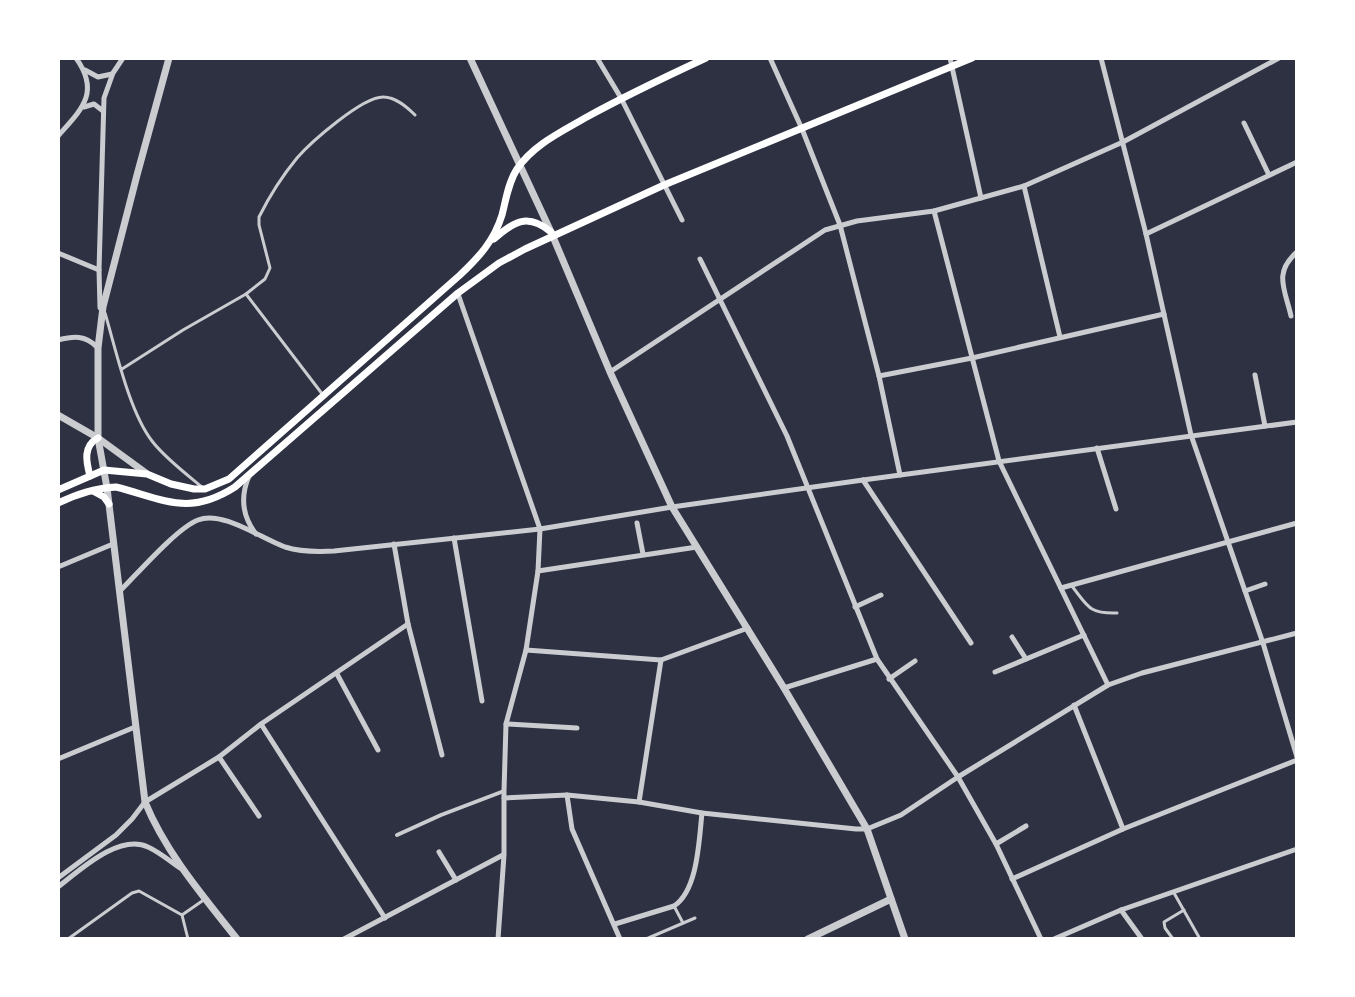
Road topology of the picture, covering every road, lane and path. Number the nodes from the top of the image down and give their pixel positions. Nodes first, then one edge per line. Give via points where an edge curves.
1 (76, 58) edge
2 (123, 58) edge
3 (169, 58) edge
4 (470, 58) edge
5 (597, 58) edge
6 (706, 58) edge
7 (770, 58) edge
8 (972, 58) edge
9 (1101, 58) edge
10 (1279, 58) edge
11 (951, 62) edge
12 (85, 70) junction
13 (113, 73) junction
14 (621, 98) junction
15 (83, 107) junction
16 (104, 111) junction
17 (415, 115) dead end
18 (1244, 123) dead end
19 (802, 129) junction
20 (58, 136) edge
21 (1123, 142) junction
22 (1297, 162) edge
23 (520, 164) junction
24 (1269, 175) junction
25 (664, 185) junction
26 (1024, 186) junction
27 (981, 198) junction
28 (934, 211) junction
29 (682, 220) dead end
30 (840, 225) junction
31 (552, 234) junction
32 (1146, 234) junction
33 (491, 242) junction
34 (1297, 252) edge
35 (58, 253) edge
36 (700, 259) dead end
37 (99, 270) junction
38 (458, 293) junction
39 (246, 294) junction
40 (720, 301) junction
41 (103, 307) junction
42 (1164, 314) junction
43 (1291, 316) dead end
44 (101, 323) junction
45 (1060, 337) junction
46 (58, 340) edge
47 (98, 348) junction
48 (972, 358) junction
49 (122, 369) junction
50 (610, 372) junction
51 (1255, 375) dead end
52 (879, 376) junction
53 (323, 395) junction
54 (311, 406) junction
55 (318, 413) junction
56 (58, 415) edge
57 (1297, 422) edge
58 (1265, 426) junction
59 (1191, 435) junction
60 (98, 438) junction
61 (1097, 448) junction
62 (999, 461) junction
63 (104, 470) junction
64 (251, 473) junction
65 (147, 474) junction
66 (900, 475) junction
67 (90, 476) junction
68 (863, 480) junction
69 (107, 488) junction
70 (807, 488) junction
71 (205, 489) junction
72 (58, 490) edge
73 (91, 490) junction
74 (58, 503) edge
75 (109, 504) junction
76 (672, 507) junction
77 (1116, 509) dead end
78 (637, 523) dead end
79 (1297, 523) edge
80 (540, 529) junction
81 (256, 534) junction
82 (454, 538) junction
83 (1227, 543) junction
84 (113, 544) junction
85 (394, 544) junction
86 (697, 547) junction
87 (643, 554) junction
88 (58, 567) edge
89 (538, 571) junction
90 (1265, 584) dead end
91 (1071, 585) junction
92 (1061, 588) junction
93 (120, 591) junction
94 (1245, 591) junction
95 (881, 595) dead end
96 (855, 607) junction
97 (1117, 613) dead end
98 (408, 624) junction
99 (748, 628) junction
100 (1297, 633) edge
101 (1084, 635) junction
102 (1012, 637) dead end
103 (971, 643) dead end
104 (1263, 643) junction
105 (526, 650) junction
106 (877, 659) junction
107 (1026, 659) junction
108 (661, 660) junction
109 (915, 661) dead end
110 (995, 672) dead end
111 (337, 674) junction
112 (889, 679) junction
113 (1108, 685) junction
114 (784, 688) junction
115 (482, 701) dead end
116 (1074, 705) junction
117 (261, 724) junction
118 (506, 724) junction
119 (135, 727) junction
120 (577, 728) dead end
121 (378, 750) dead end
122 (442, 755) dead end
123 (219, 757) junction
124 (58, 759) edge
125 (1297, 759) edge
126 (958, 777) junction
127 (504, 794) junction
128 (567, 795) junction
129 (145, 802) junction
130 (639, 802) junction
131 (702, 813) junction
132 (259, 816) dead end
133 (1026, 826) dead end
134 (867, 829) junction
135 (1123, 829) junction
136 (397, 835) dead end
137 (996, 844) junction
138 (1297, 849) edge
139 (439, 852) dead end
140 (504, 855) junction
141 (184, 871) junction
142 (58, 878) edge
143 (1012, 879) junction
144 (456, 880) junction
145 (58, 887) edge
146 (1173, 892) junction
147 (206, 899) junction
148 (891, 899) junction
149 (674, 906) junction
150 (1121, 910) junction
151 (1184, 910) junction
152 (182, 915) junction
153 (385, 918) junction
154 (695, 918) dead end
155 (683, 923) junction
156 (615, 924) junction
157 (68, 939) edge
158 (188, 939) edge
159 (237, 939) edge
160 (344, 939) edge
161 (498, 939) edge
162 (620, 939) edge
163 (646, 939) edge
164 (808, 939) edge
165 (905, 939) edge
166 (1041, 939) edge
167 (1054, 939) edge
168 (1142, 939) edge
169 (1173, 939) edge
170 (1200, 939) edge

1 - 12 street
2 - 13 street
3 - 41 street
4 - 23 street
5 - 14 street
6 - 14 main road
7 - 19 street
8 - 11 main road
9 - 21 street
10 - 21 street
11 - 19 main road
11 - 27 street
12 - 13 street via 98,77
12 - 15 street via 88,89
13 - 16 street
14 - 23 main road via 546,141
14 - 25 street
15 - 16 street via 94,104
15 - 20 street
16 - 37 street
17 - 39 lane via 394,99 375,98 348,113 300,155 259,217 270,268
18 - 24 street
19 - 25 main road
19 - 30 street
21 - 26 street
21 - 32 street
22 - 24 street
23 - 31 street
23 - 33 main road
24 - 32 street
25 - 29 street
25 - 31 main road
26 - 27 street
26 - 45 street
27 - 28 street
28 - 30 street
28 - 48 street
30 - 40 street via 814,236
30 - 52 street
31 - 33 main road via 534,222 521,222
31 - 38 main road
31 - 50 street
32 - 42 street
33 - 53 main road
34 - 43 street via 1282,278
35 - 37 street
36 - 40 street
37 - 44 street
38 - 55 main road
38 - 80 street
39 - 49 lane
39 - 53 lane
40 - 50 street
40 - 70 street
41 - 44 street
41 - 49 lane
42 - 45 street
42 - 59 street
44 - 47 street
45 - 48 street
46 - 47 street via 80,337
47 - 60 street
48 - 52 street
48 - 62 street
49 - 71 lane via 153,443
50 - 76 street
51 - 58 street
52 - 66 street
53 - 54 main road
54 - 55 main road
54 - 71 main road via 238,472
55 - 64 main road
56 - 60 street
57 - 58 street
58 - 59 street
59 - 61 street
59 - 83 street
60 - 63 street
60 - 65 street
60 - 67 main road via 87,451
61 - 62 street
61 - 77 street
62 - 66 street
62 - 92 street
63 - 65 main road
63 - 67 main road
63 - 69 street
64 - 69 main road via 222,495 193,503
64 - 81 street via 243,506
65 - 71 main road via 179,487
66 - 68 street
67 - 72 main road
68 - 70 street
68 - 103 street
69 - 73 main road
69 - 75 street
70 - 76 street
70 - 96 street
73 - 74 main road
73 - 75 main road
75 - 84 street
76 - 80 street
76 - 86 street
78 - 87 street
79 - 83 street
80 - 82 street
80 - 89 street
81 - 85 street via 308,552
81 - 93 street via 220,519 198,520
82 - 85 street
82 - 115 street
83 - 91 street
83 - 94 street
84 - 88 street
84 - 93 street
85 - 98 street
86 - 87 street
86 - 99 street
87 - 89 street
89 - 105 street
90 - 94 street
91 - 92 street
91 - 97 lane via 1097,613
92 - 101 street
93 - 119 street
94 - 104 street
95 - 96 street
96 - 106 street
98 - 111 street
98 - 122 street
99 - 108 street
99 - 114 street
100 - 104 street
101 - 107 street
101 - 113 street
102 - 107 street
104 - 113 street
104 - 125 street
105 - 108 street
105 - 118 street
106 - 112 street
106 - 114 street
107 - 110 street
108 - 130 street
109 - 112 street
111 - 117 street
111 - 121 street
112 - 126 street
113 - 116 street
114 - 134 street
116 - 126 street
116 - 135 street
117 - 123 street
117 - 153 street
118 - 120 street
118 - 127 street
119 - 124 street
119 - 129 street
123 - 129 street
123 - 132 street
125 - 135 street
126 - 134 street via 901,815
126 - 137 street
127 - 128 street
127 - 136 street
127 - 140 street
128 - 130 street
128 - 156 street via 572,829
129 - 141 street
129 - 142 street via 116,835
130 - 131 street
131 - 134 street
131 - 149 street via 688,891
133 - 137 street
134 - 148 street
135 - 143 street
137 - 143 street
138 - 146 street
139 - 144 street
140 - 144 street
140 - 161 street
141 - 145 street via 149,847 132,844 108,851
141 - 147 street
143 - 166 street
144 - 153 street
146 - 150 street
146 - 151 lane
147 - 152 lane
147 - 159 street
148 - 164 street
148 - 165 street
149 - 155 lane
149 - 156 street
150 - 167 street
150 - 168 street
151 - 169 lane via 1164,922
151 - 170 lane
152 - 157 lane via 139,891
152 - 158 lane
153 - 160 street
154 - 155 lane
155 - 163 lane
156 - 162 street

